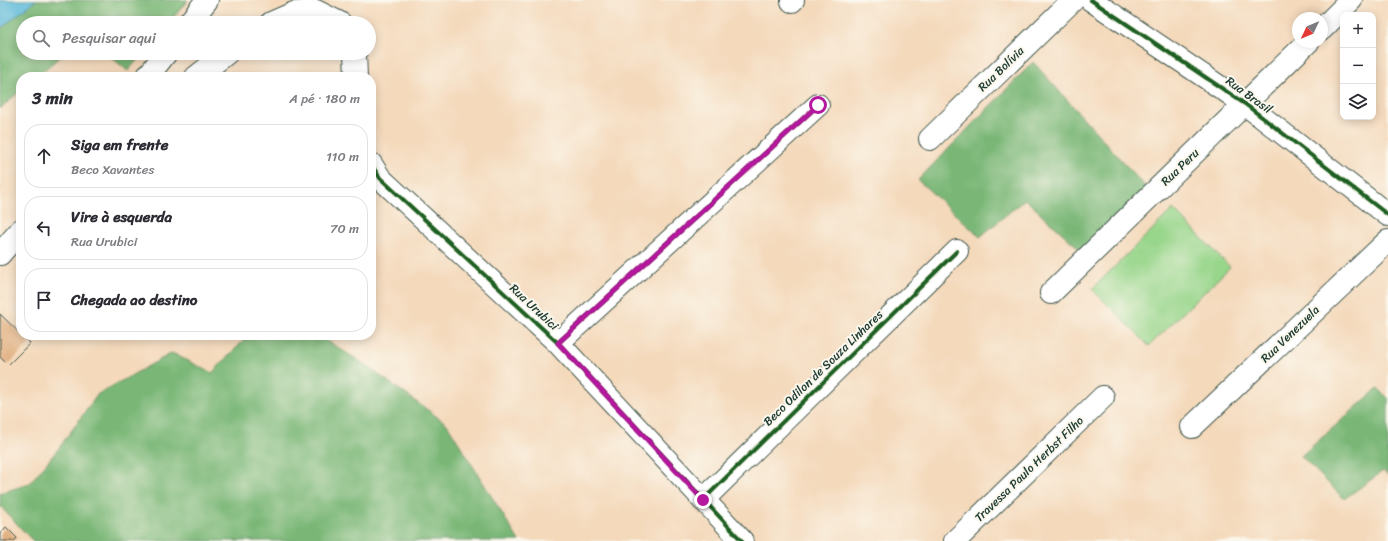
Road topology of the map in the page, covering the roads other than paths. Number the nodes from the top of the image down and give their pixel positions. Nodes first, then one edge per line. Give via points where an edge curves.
1 (207, 0) edge
2 (1073, 0) edge
3 (1092, 0) edge
4 (1351, 0) edge
5 (194, 16) edge
6 (287, 16) edge
7 (326, 16) edge
8 (1328, 23) edge
9 (1302, 48) edge
10 (160, 60) edge
11 (218, 60) edge
12 (355, 60) edge
13 (151, 72) edge
14 (202, 72) edge
15 (356, 72) edge
16 (1246, 104) junction
17 (818, 105) dead end
18 (930, 139) dead end
19 (376, 172) edge
20 (1388, 214) edge
21 (16, 236) edge
22 (1388, 241) edge
23 (957, 251) dead end
24 (0, 254) edge
25 (1051, 293) dead end
26 (558, 343) junction
27 (1103, 397) dead end
28 (1192, 427) dead end
29 (703, 500) junction
30 (742, 541) edge
31 (955, 541) edge

1 - 5 street
2 - 18 street, Rua Bolívia
3 - 16 street, Rua Brasil
4 - 8 street
6 - 7 street via 316,11
9 - 16 street, Rua Peru
10 - 13 street
11 - 14 street
12 - 15 street
16 - 20 street, Rua Brasil
16 - 25 street, Rua Peru
17 - 26 street
19 - 26 street, Rua Urubici
21 - 24 street
22 - 28 street, Rua Venezuela
23 - 29 street, Beco Odilon de Souza Linhares
26 - 29 street, Rua Urubici
27 - 31 street, Travessa Paulo Herbst Filho
29 - 30 street, Rua Urubici

